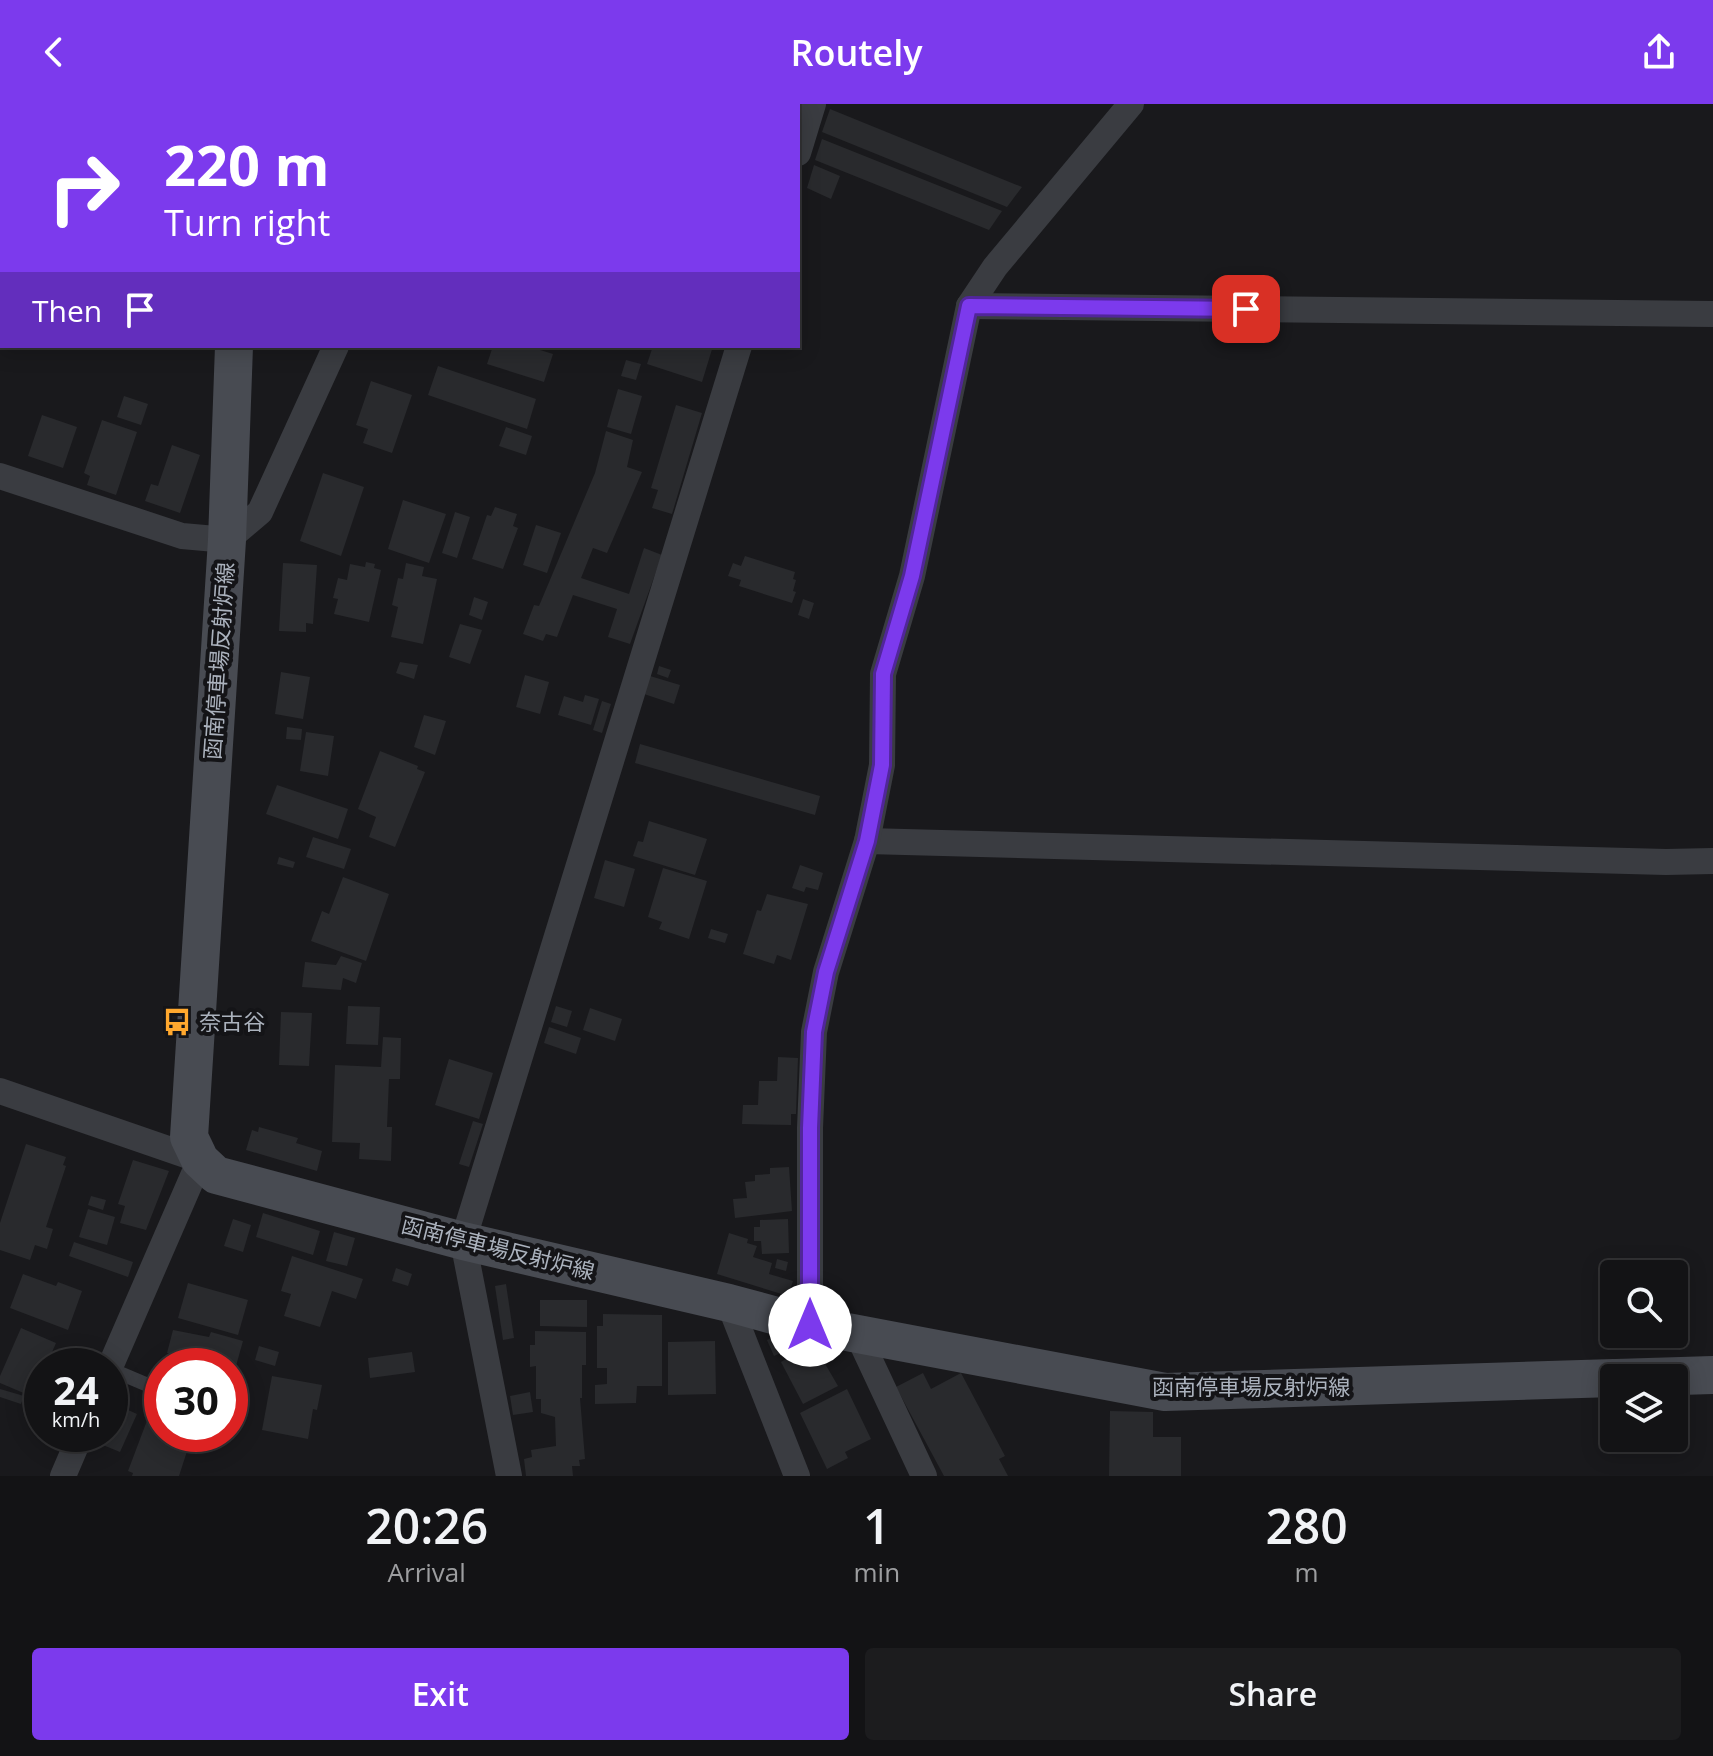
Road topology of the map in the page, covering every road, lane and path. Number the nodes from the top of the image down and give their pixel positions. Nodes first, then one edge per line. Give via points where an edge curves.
1 (813, 104) edge
2 (1131, 104) edge
3 (800, 146) edge
4 (969, 306) junction
5 (1713, 314) edge
6 (234, 348) edge
7 (335, 348) edge
8 (738, 348) edge
9 (0, 476) edge
10 (227, 540) junction
11 (867, 841) junction
12 (1713, 861) edge
13 (0, 1091) edge
14 (200, 1160) junction
15 (463, 1241) junction
16 (729, 1303) junction
17 (810, 1325) junction
18 (858, 1335) junction
19 (119, 1348) edge
20 (1713, 1375) edge
21 (1688, 1376) edge
22 (1600, 1378) edge
23 (73, 1452) edge
24 (506, 1475) edge
25 (63, 1476) edge
26 (797, 1476) edge
27 (924, 1476) edge

1 - 3 street
2 - 4 street via 995,267
4 - 5 street
4 - 11 street via 912,576 883,674 882,765
6 - 10 main road, 函南停車場反射炉線
7 - 10 street via 260,512
8 - 15 street
9 - 10 street via 182,536
10 - 14 main road, 函南停車場反射炉線 via 189,1137
11 - 12 street
11 - 17 street via 826,972 814,1032
13 - 14 street
14 - 15 main road, 函南停車場反射炉線 via 216,1175
14 - 19 street
15 - 16 main road, 函南停車場反射炉線
15 - 24 street
16 - 17 main road, 函南停車場反射炉線
16 - 26 street
17 - 18 main road, 函南停車場反射炉線
18 - 22 main road, 函南停車場反射炉線 via 1165,1392
18 - 27 street
20 - 21 main road, 函南停車場反射炉線
23 - 25 street

